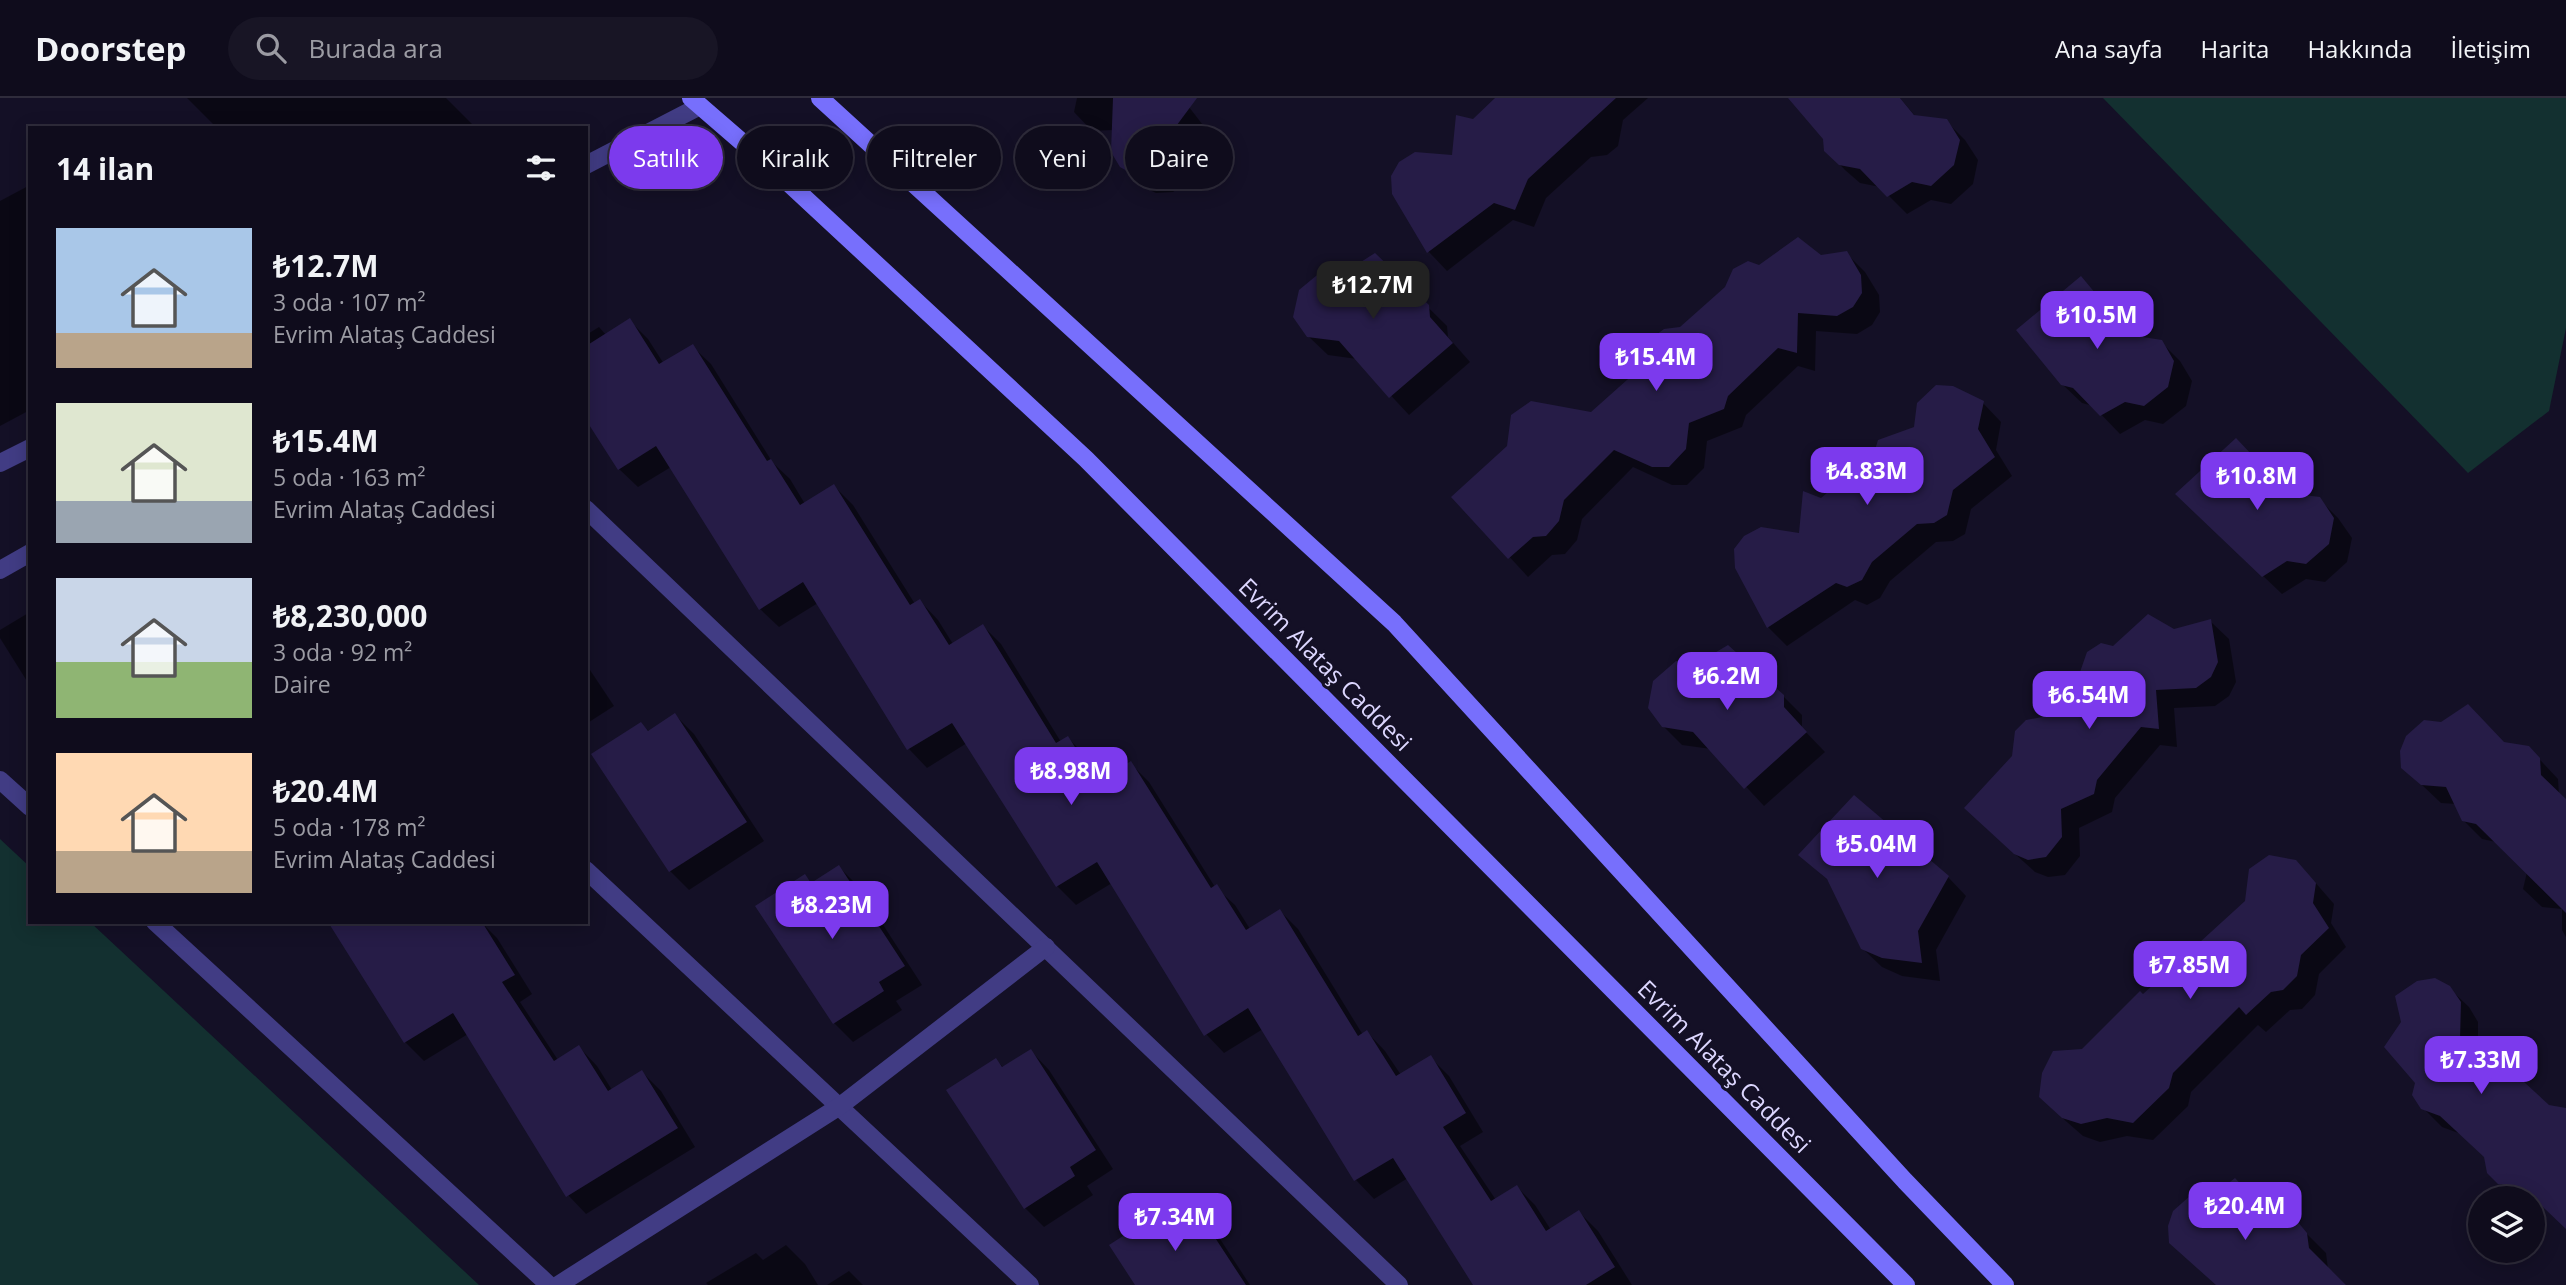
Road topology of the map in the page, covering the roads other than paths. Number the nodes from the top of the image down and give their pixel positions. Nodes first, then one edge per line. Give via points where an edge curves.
1 (820, 98) edge
2 (695, 102) edge
3 (588, 164) edge
4 (28, 449) edge
5 (0, 463) edge
6 (588, 511) edge
7 (28, 554) edge
8 (0, 570) edge
9 (0, 780) edge
10 (28, 805) edge
11 (588, 872) edge
12 (157, 924) edge
13 (1046, 947) junction
14 (840, 1106) junction
15 (549, 1285) edge
16 (558, 1285) edge
17 (1030, 1285) edge
18 (1399, 1285) edge
19 (1906, 1285) edge
20 (2005, 1285) edge

1 - 20 main road via 1394,623
2 - 3 street
2 - 19 main road, Evrim Alataş Caddesi via 1086,459
4 - 5 street
6 - 13 street
7 - 8 street
9 - 10 street
11 - 14 street
12 - 15 street
13 - 14 street
13 - 18 street
14 - 16 street
14 - 17 street

